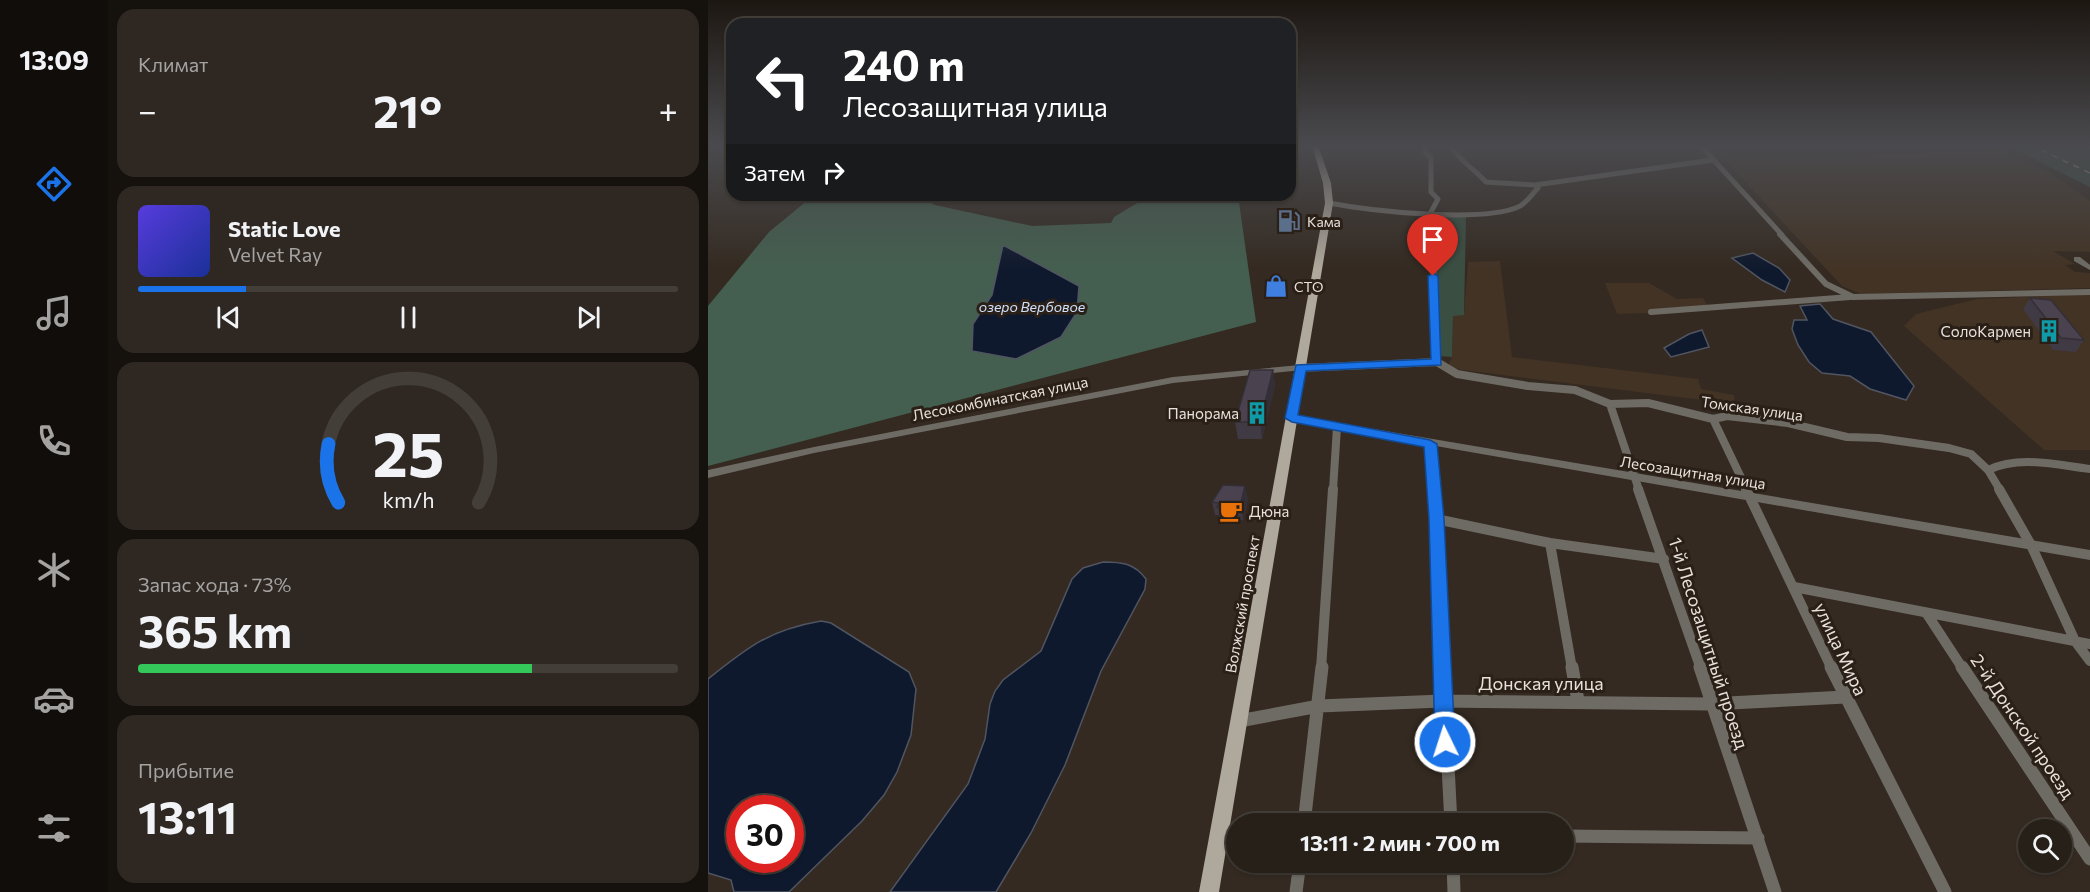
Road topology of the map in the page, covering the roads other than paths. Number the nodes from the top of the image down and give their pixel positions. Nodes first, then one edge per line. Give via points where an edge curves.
1 (1327, 187) edge
2 (1431, 187) edge
3 (1537, 187) edge
4 (1737, 187) edge
5 (1329, 203) junction
6 (1431, 212) junction
7 (2077, 259) dead end
8 (2090, 268) edge
9 (2090, 292) edge
10 (1853, 297) junction
11 (1651, 312) dead end
12 (1437, 362) junction
13 (1300, 368) junction
14 (1610, 404) junction
15 (1292, 418) junction
16 (1713, 419) junction
17 (1337, 427) junction
18 (1430, 444) junction
19 (2090, 469) edge
20 (1988, 470) junction
21 (708, 474) edge
22 (1635, 478) junction
23 (1748, 496) junction
24 (1436, 519) junction
25 (1550, 543) junction
26 (2031, 545) junction
27 (2090, 555) edge
28 (1664, 559) junction
29 (1794, 587) junction
30 (1926, 614) junction
31 (2074, 641) junction
32 (2090, 644) edge
33 (2090, 661) edge
34 (1845, 697) junction
35 (1442, 701) junction
36 (1578, 701) junction
37 (1710, 704) junction
38 (1319, 705) junction
39 (1238, 721) junction
40 (1305, 813) edge
41 (1450, 813) edge
42 (1574, 836) edge
43 (1758, 838) junction
44 (2090, 858) edge
45 (1299, 873) edge
46 (1453, 873) edge
47 (1209, 892) edge
48 (1296, 892) edge
49 (1454, 892) edge
50 (1775, 892) edge
51 (1945, 892) edge

1 - 5 main road, Волжский проспект
2 - 6 street via 1438,199
3 - 6 street via 1535,193 1514,210 1482,215
4 - 10 street via 1826,285
5 - 6 street via 1365,210
5 - 13 main road, Волжский проспект
6 - 12 street
7 - 8 street
9 - 10 street
10 - 11 street
12 - 13 street, Томская улица
12 - 14 street, Томская улица via 1464,375 1575,390
13 - 15 main road, Волжский проспект
13 - 21 street, Лесокомбинатская улица via 1173,380
14 - 16 street, Томская улица via 1648,403
14 - 22 street, 1-й Лесозащитный проезд
15 - 17 street, Лесозащитная улица
15 - 39 main road, Волжский проспект
16 - 20 street, Томская улица via 1727,416 1788,423 1847,437 1948,448 1971,454
16 - 23 street, улица Мира
17 - 18 street, Лесозащитная улица
17 - 38 street
18 - 22 street, Лесозащитная улица
18 - 24 street
19 - 20 street via 2012,462 1999,463
20 - 26 street
22 - 23 street, Лесозащитная улица
22 - 28 street, 1-й Лесозащитный проезд
23 - 26 street, Лесозащитная улица
23 - 29 street, улица Мира
24 - 25 street
24 - 35 street
25 - 28 street
25 - 36 street
26 - 27 street, Лесозащитная улица
26 - 31 street
28 - 37 street, 1-й Лесозащитный проезд
29 - 30 street
29 - 34 street, улица Мира
30 - 31 street
30 - 44 street, 2-й Донской проезд
31 - 32 street
31 - 33 street
34 - 37 street, Донская улица
34 - 51 street, улица Мира
35 - 36 street, Донская улица
35 - 38 street, Донская улица
35 - 41 street
36 - 37 street, Донская улица
37 - 43 street, 1-й Лесозащитный проезд
38 - 39 street, Донская улица
38 - 40 street
39 - 47 main road, Волжский проспект
42 - 43 street
43 - 50 street, 1-й Лесозащитный проезд
45 - 48 street
46 - 49 street

